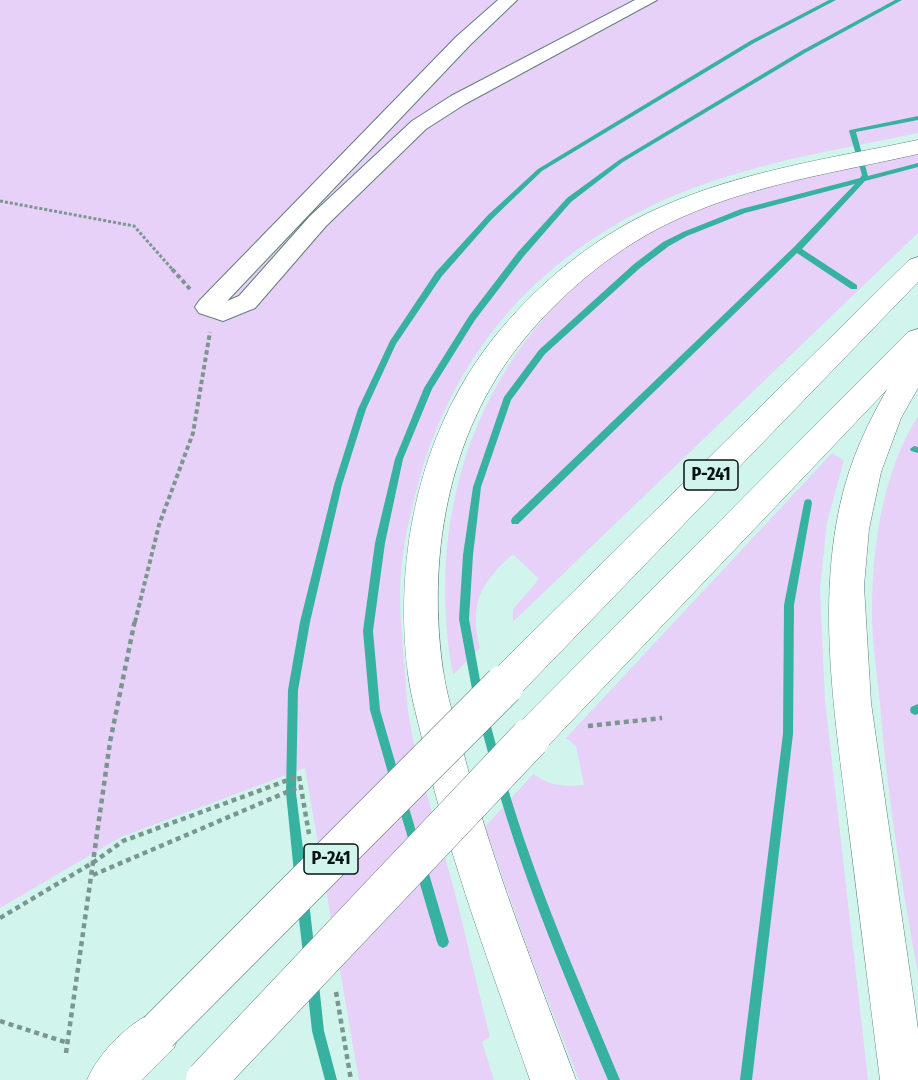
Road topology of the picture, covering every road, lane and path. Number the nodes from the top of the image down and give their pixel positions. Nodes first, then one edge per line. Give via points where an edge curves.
1 (508, 0) edge
2 (648, 0) edge
3 (918, 147) edge
4 (0, 201) edge
5 (918, 266) edge
6 (207, 307) junction
7 (918, 339) edge
8 (918, 362) edge
9 (662, 718) dead end
10 (581, 726) dead end
11 (299, 776) dead end
12 (299, 786) dead end
13 (94, 862) junction
14 (92, 875) junction
15 (0, 918) edge
16 (0, 1021) edge
17 (68, 1043) junction
18 (66, 1053) dead end
19 (110, 1080) edge
20 (206, 1080) edge
21 (553, 1080) edge
22 (903, 1080) edge

1 - 6 lane via 454,50
2 - 6 lane via 458,100 419,125 318,220 247,302 223,312
3 - 21 main road via 757,183 693,203 601,251 556,287 507,338 470,391 447,446 428,513 420,601 425,670 467,839
4 - 6 path via 134,226
5 - 19 main road, Р-241, bridge
6 - 13 path via 211,333 193,433 159,525 134,625 110,742
7 - 20 main road, Р-241, bridge via 530,738
8 - 22 main road via 879,434 857,496 846,606 858,753
9 - 10 path
11 - 13 path via 123,841
12 - 14 path
13 - 14 path
13 - 15 path
14 - 17 path
16 - 17 path
17 - 18 path

